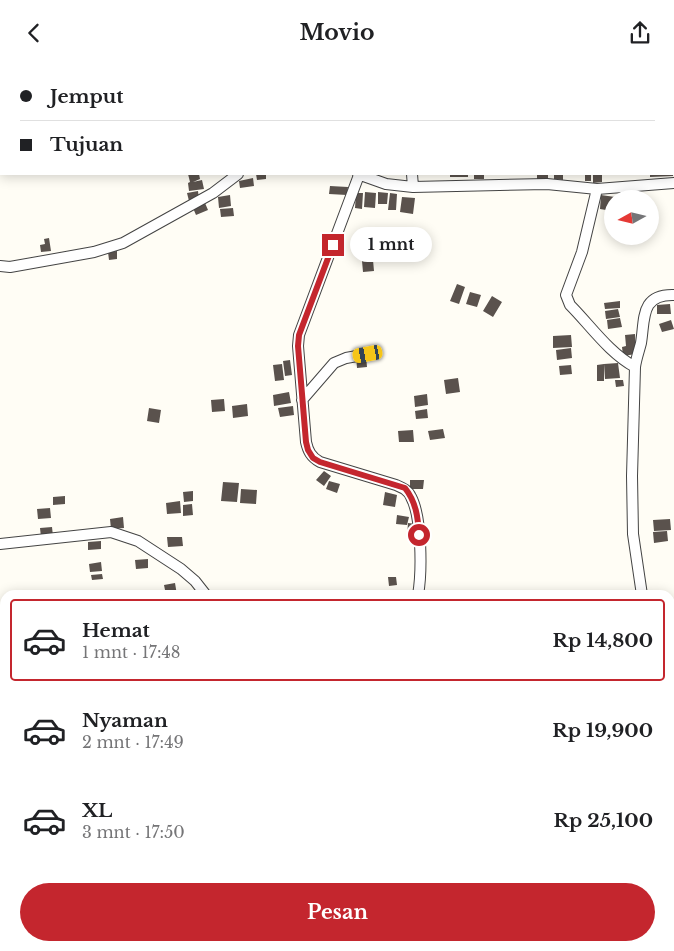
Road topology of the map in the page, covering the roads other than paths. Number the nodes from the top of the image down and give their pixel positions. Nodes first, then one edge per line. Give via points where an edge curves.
1 (237, 175) edge
2 (358, 175) edge
3 (361, 175) edge
4 (412, 175) edge
5 (674, 183) edge
6 (412, 187) junction
7 (597, 189) junction
8 (0, 266) edge
9 (674, 295) edge
10 (368, 354) dead end
11 (635, 367) junction
12 (302, 399) junction
13 (0, 544) edge
14 (202, 590) edge
15 (419, 590) edge
16 (641, 590) edge

1 - 8 street via 213,193 123,243 10,267
2 - 12 street via 299,335
3 - 6 street via 386,184
4 - 6 street
5 - 7 street
6 - 7 street via 554,184
7 - 11 street via 582,252 566,295 570,305 615,353
9 - 11 street via 660,297 648,305
10 - 12 street via 334,363
11 - 16 street via 633,534
12 - 15 street via 306,442 313,458 405,488 411,495 418,519
13 - 14 street via 110,532 149,547 188,575

